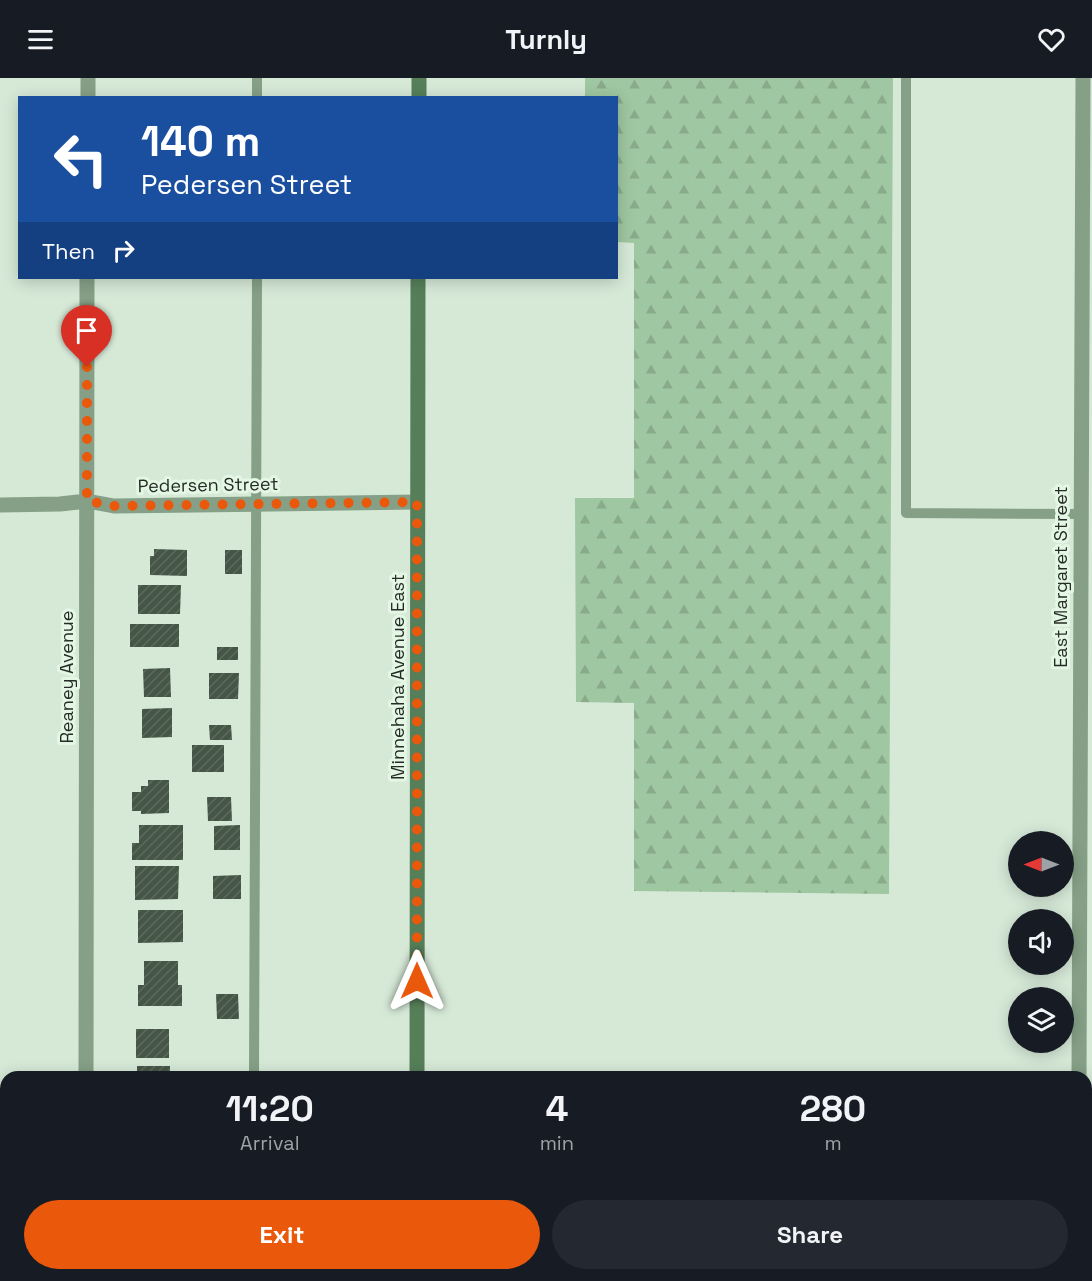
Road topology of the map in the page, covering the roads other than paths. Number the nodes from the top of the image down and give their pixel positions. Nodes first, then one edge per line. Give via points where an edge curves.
1 (88, 78) edge
2 (257, 78) edge
3 (419, 78) edge
4 (906, 78) edge
5 (1083, 78) edge
6 (88, 96) edge
7 (257, 96) edge
8 (419, 96) edge
9 (87, 279) edge
10 (257, 279) edge
11 (418, 279) edge
12 (1087, 454) edge
13 (87, 501) junction
14 (417, 502) junction
15 (0, 505) edge
16 (256, 505) junction
17 (1082, 514) junction
18 (86, 1071) edge
19 (254, 1071) edge
20 (417, 1071) edge
21 (1079, 1071) edge

1 - 6 street
2 - 7 lane
3 - 8 main road
4 - 17 lane via 906,513
5 - 12 street, East Margaret Street
9 - 13 street, Reaney Avenue
10 - 16 lane
11 - 14 main road, Minnehaha Avenue East
12 - 17 street, East Margaret Street
13 - 15 street, Pedersen Street
13 - 16 street, Pedersen Street via 114,506
13 - 18 street, Reaney Avenue
14 - 16 street, Pedersen Street
14 - 20 main road, Minnehaha Avenue East
16 - 19 lane
17 - 21 street, East Margaret Street

